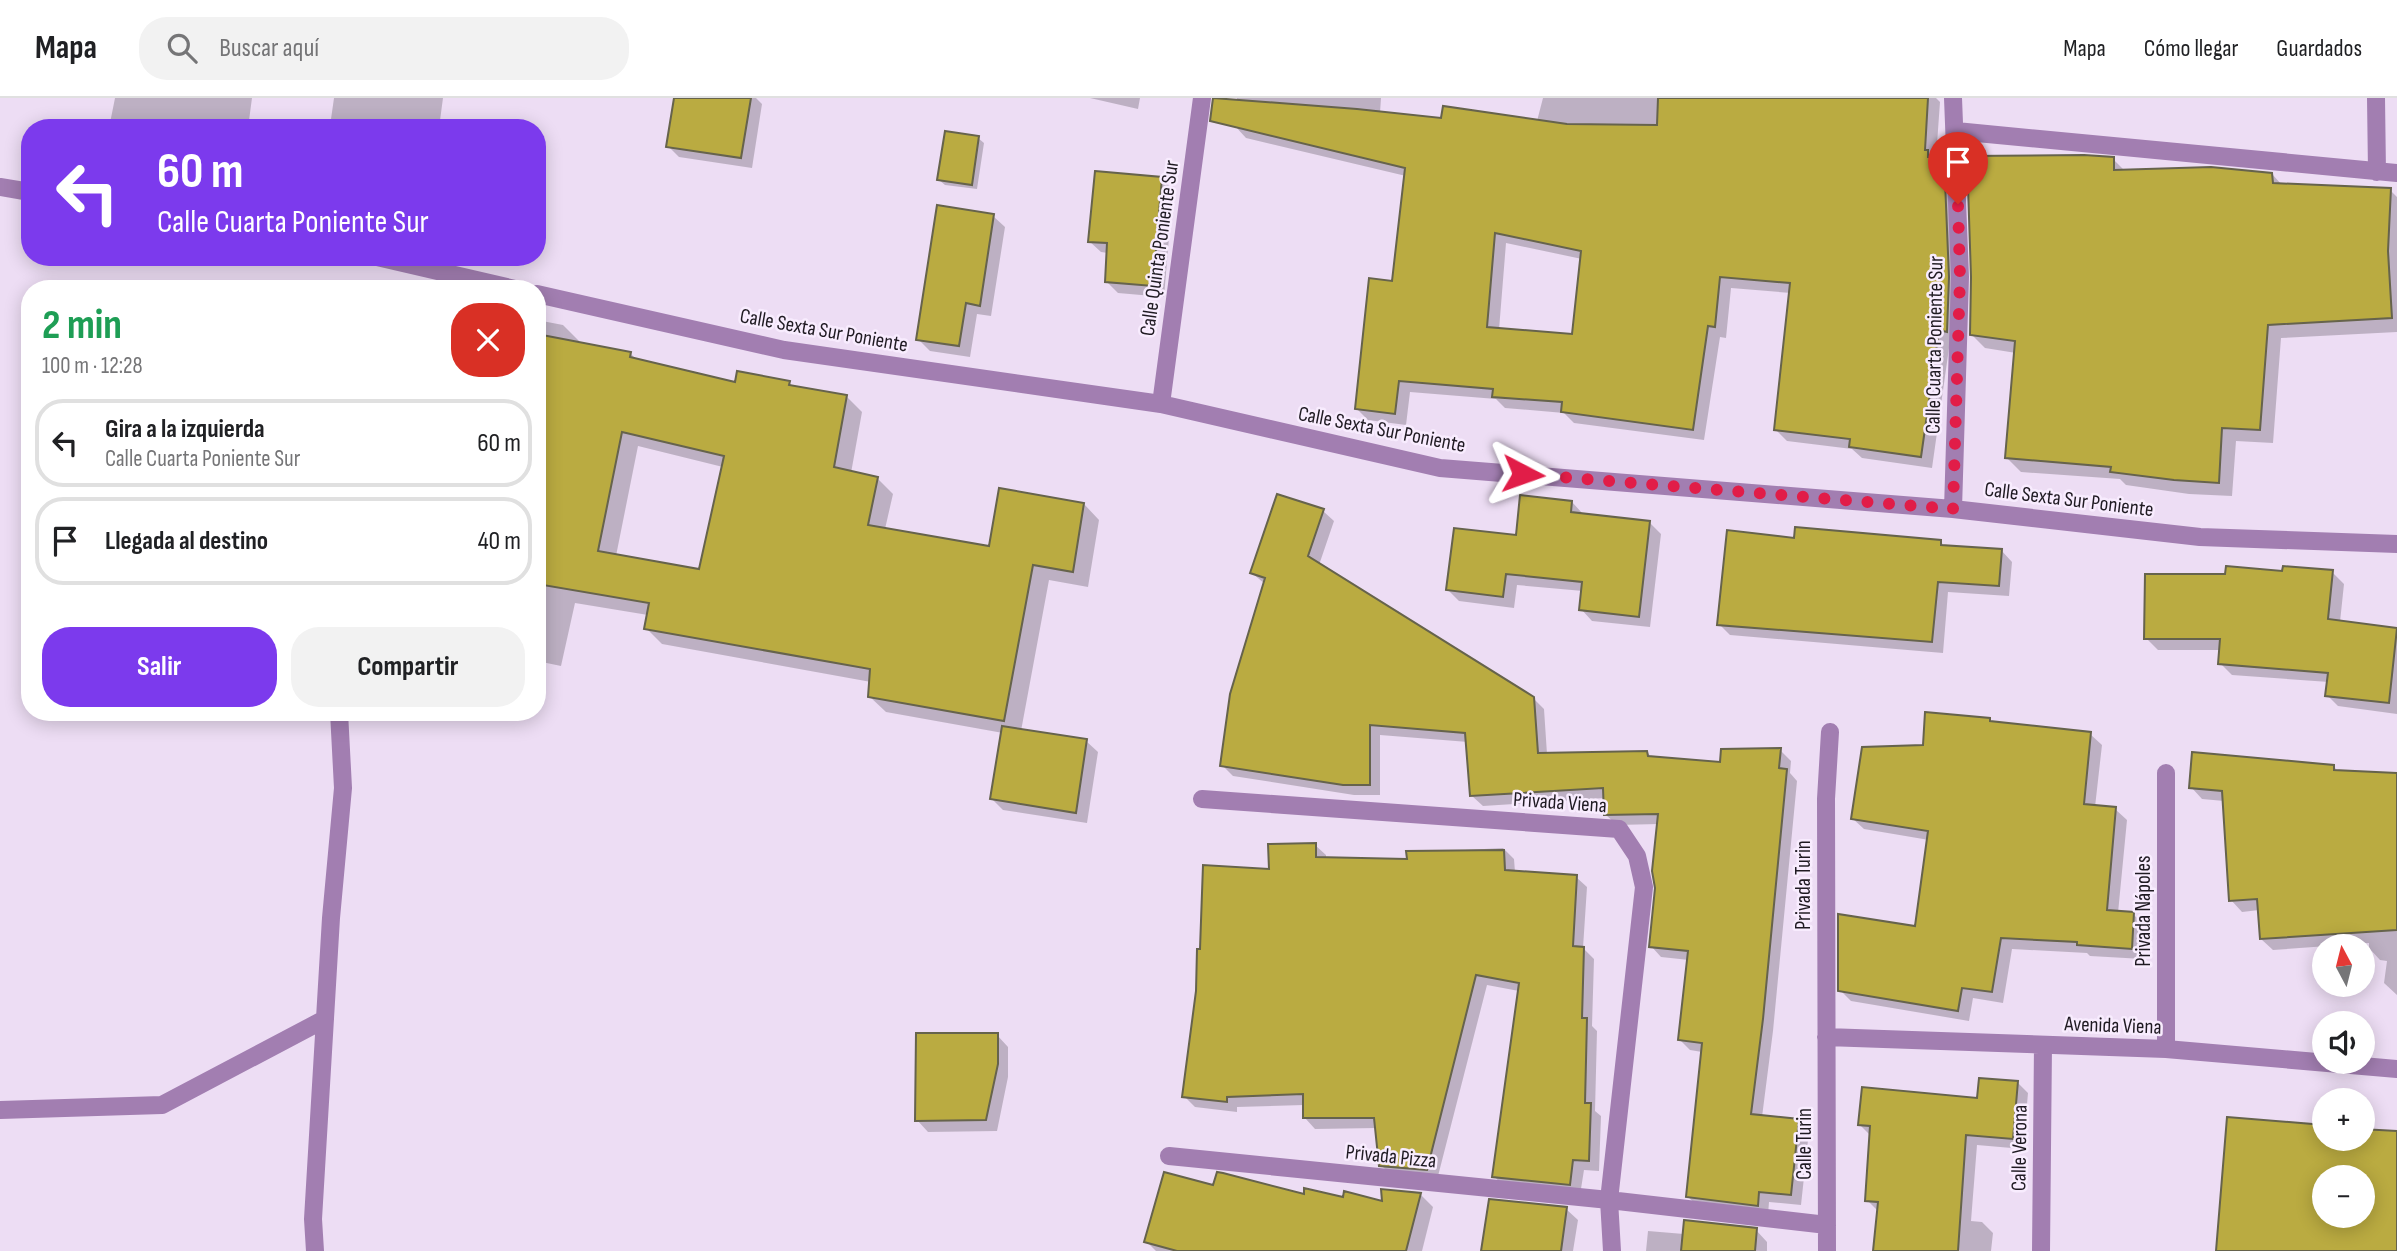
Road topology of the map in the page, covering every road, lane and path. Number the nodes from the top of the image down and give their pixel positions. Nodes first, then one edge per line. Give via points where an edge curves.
1 (1202, 98) edge
2 (1953, 98) edge
3 (2376, 98) edge
4 (1956, 131) junction
5 (2377, 172) junction
6 (2397, 173) edge
7 (0, 187) edge
8 (21, 190) edge
9 (416, 266) edge
10 (476, 280) edge
11 (546, 296) edge
12 (1161, 404) junction
13 (1953, 509) junction
14 (2397, 544) edge
15 (339, 721) edge
16 (1830, 732) dead end
17 (2166, 773) dead end
18 (1202, 799) dead end
19 (325, 1019) junction
20 (1826, 1037) junction
21 (2043, 1045) junction
22 (2166, 1049) junction
23 (2397, 1069) edge
24 (0, 1110) edge
25 (1169, 1156) dead end
26 (1609, 1200) junction
27 (1827, 1225) junction
28 (315, 1251) edge
29 (1612, 1251) edge
30 (1827, 1251) edge
31 (2041, 1251) edge

1 - 12 street, Calle Quinta Poniente Sur
2 - 4 street, Calle Cuarta Poniente Sur
3 - 5 street
4 - 5 street
4 - 13 street, Calle Cuarta Poniente Sur via 1960,277
5 - 6 street
7 - 8 street
9 - 10 street
11 - 12 street, Calle Sexta Sur Poniente via 784,350
12 - 13 street, Calle Sexta Sur Poniente via 1440,468
13 - 14 street, Calle Sexta Sur Poniente via 2200,537
15 - 19 street via 343,788
16 - 20 street, Privada Turin
17 - 22 street, Privada Nápoles
18 - 26 street, Privada Viena via 1619,829 1637,856 1644,887
19 - 24 street via 162,1105
19 - 28 street
20 - 21 street, Avenida Viena
20 - 27 street, Calle Turin
21 - 22 street, Avenida Viena
21 - 31 street, Calle Verona
22 - 23 street, Avenida Viena
25 - 26 street, Privada Pizza
26 - 27 street, Privada Pizza
26 - 29 street
27 - 30 street, Calle Turin

